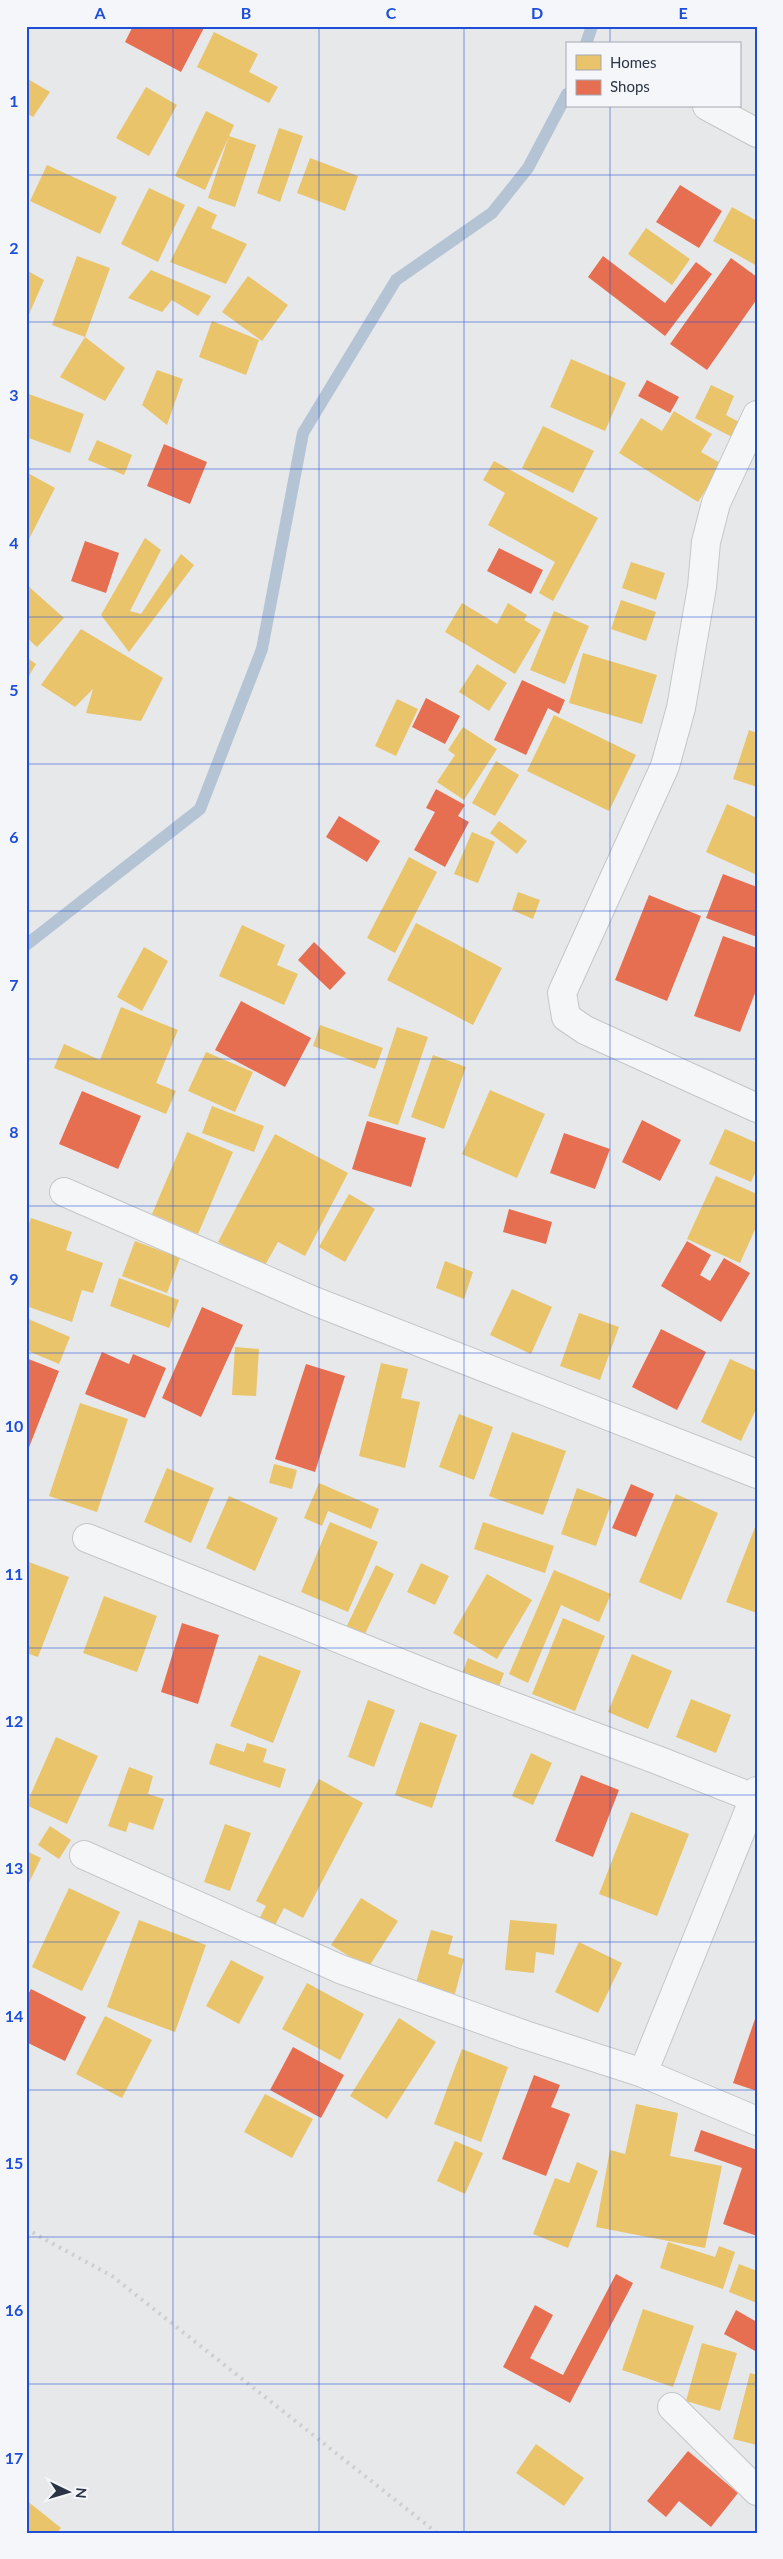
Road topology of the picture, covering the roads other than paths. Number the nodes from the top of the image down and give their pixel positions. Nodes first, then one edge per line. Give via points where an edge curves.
1 (711, 108) edge
2 (757, 133) edge
3 (757, 415) edge
4 (757, 1108) edge
5 (64, 1192) dead end
6 (757, 1474) edge
7 (87, 1538) dead end
8 (755, 1795) edge
9 (84, 1855) dead end
10 (643, 2073) junction
11 (757, 2121) edge
12 (672, 2407) dead end
13 (757, 2491) edge

1 - 2 street
3 - 4 street via 716,503 706,542 702,587 681,708 665,766 562,993 566,1017 585,1030
5 - 6 street via 314,1301
7 - 8 street via 440,1679
8 - 10 street
9 - 10 street via 340,1969 525,2036
10 - 11 street
12 - 13 street

